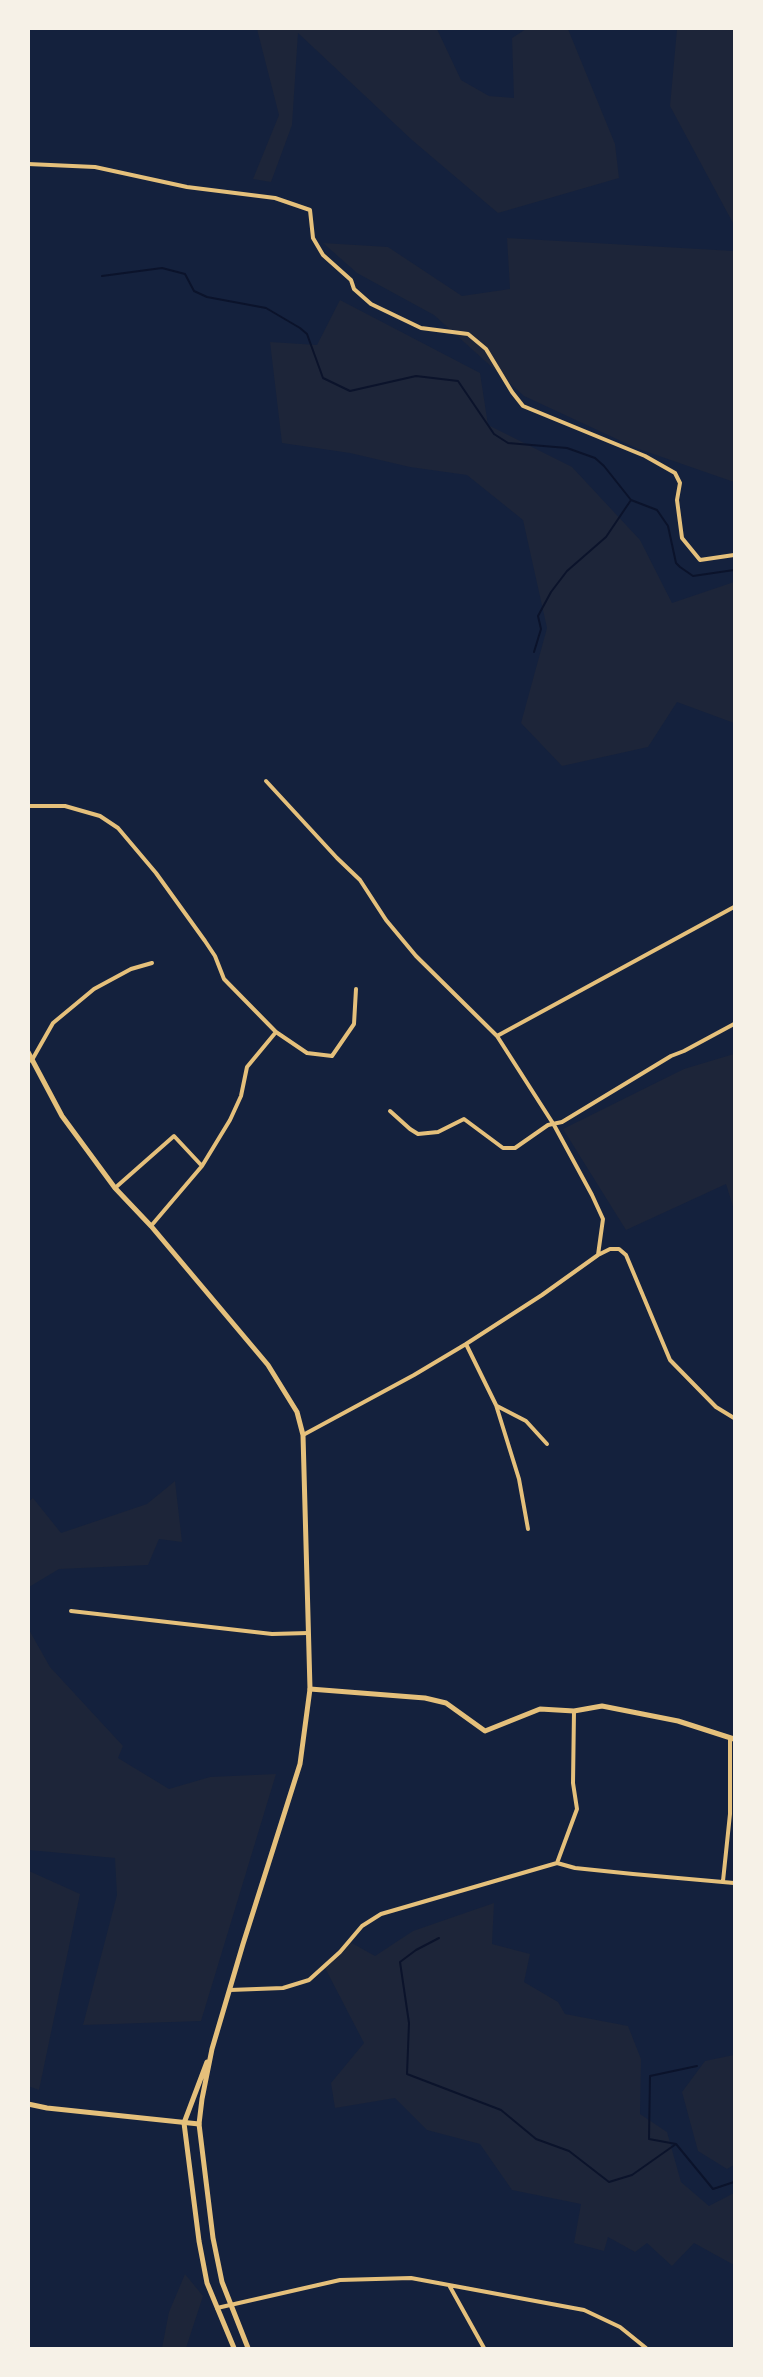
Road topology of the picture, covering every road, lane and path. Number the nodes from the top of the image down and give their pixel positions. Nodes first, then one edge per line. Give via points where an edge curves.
1 (28, 164) edge
2 (735, 555) edge
3 (266, 781) dead end
4 (28, 806) edge
5 (735, 907) edge
6 (153, 963) dead end
7 (356, 989) dead end
8 (735, 1024) edge
9 (276, 1032) junction
10 (497, 1036) junction
11 (28, 1052) edge
12 (30, 1060) edge
13 (390, 1111) dead end
14 (554, 1125) junction
15 (202, 1166) junction
16 (115, 1188) junction
17 (151, 1227) junction
18 (598, 1255) junction
19 (466, 1344) junction
20 (496, 1406) junction
21 (735, 1418) edge
22 (303, 1435) junction
23 (547, 1444) dead end
24 (528, 1529) dead end
25 (71, 1611) dead end
26 (308, 1633) junction
27 (310, 1689) junction
28 (574, 1711) junction
29 (733, 1739) edge
30 (557, 1863) junction
31 (723, 1881) junction
32 (735, 1883) edge
33 (230, 1990) junction
34 (212, 2049) junction
35 (28, 2104) edge
36 (184, 2123) junction
37 (199, 2124) junction
38 (449, 2285) junction
39 (229, 2304) junction
40 (217, 2308) junction
41 (234, 2349) edge
42 (248, 2349) edge
43 (484, 2349) edge
44 (646, 2349) edge

1 - 2 street via 95,167 187,187 275,198 310,210 313,238 323,255 351,279 354,289 371,304 421,328 468,334 486,349 523,406 645,456 675,473 680,483 677,500 682,538 700,560
3 - 10 street via 360,880 416,956
4 - 9 street via 65,806 100,816 118,828 205,941 224,979
5 - 10 street
6 - 12 street via 131,969 94,989 53,1023
7 - 9 street via 354,1024 332,1056 307,1053
8 - 14 street via 670,1056
9 - 15 street via 247,1067 242,1096
10 - 14 street
11 - 12 main road
12 - 16 main road via 62,1116
13 - 14 street via 418,1134 438,1132 464,1119 502,1148 515,1148 548,1125
14 - 18 street via 603,1219
15 - 16 street via 174,1136
15 - 17 street
16 - 17 main road
17 - 22 main road via 268,1365 297,1412
18 - 19 street
18 - 21 street via 619,1249 626,1255 670,1360 716,1407
19 - 20 street
19 - 22 street
20 - 23 street via 526,1421
20 - 24 street via 519,1479
22 - 26 main road
25 - 26 street via 272,1634
26 - 27 main road
27 - 28 main road via 446,1703 485,1731 540,1708
27 - 33 main road via 300,1764
28 - 29 main road via 602,1706 678,1721
28 - 30 street via 573,1783 577,1809
29 - 31 street
30 - 31 street via 575,1868
30 - 33 street via 381,1914 362,1926 309,1980 283,1988
31 - 32 street
33 - 34 main road
34 - 36 main road
34 - 37 main road
35 - 36 main road
36 - 37 main road
36 - 40 main road via 199,2241 207,2283
37 - 39 main road via 213,2238
38 - 39 street via 411,2278 340,2280
38 - 43 street
38 - 44 street via 584,2310 620,2327
39 - 40 street
39 - 42 main road
40 - 41 main road

